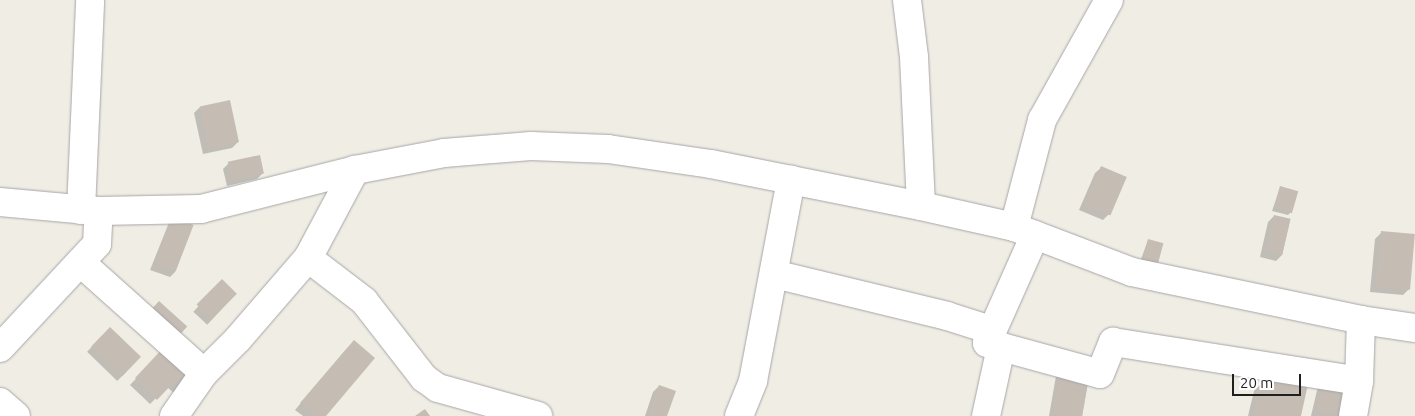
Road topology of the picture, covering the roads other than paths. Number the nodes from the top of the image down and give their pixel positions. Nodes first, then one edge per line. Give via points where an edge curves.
1 (90, 0) edge
2 (907, 0) edge
3 (1108, 0) edge
4 (355, 170) junction
5 (791, 180) junction
6 (0, 202) edge
7 (921, 206) junction
8 (90, 211) junction
9 (1025, 231) junction
10 (308, 258) junction
11 (80, 262) junction
12 (774, 274) junction
13 (1361, 320) junction
14 (1415, 328) edge
15 (996, 339) junction
16 (0, 347) edge
17 (204, 373) junction
18 (1359, 381) junction
19 (0, 402) edge
20 (16, 416) edge
21 (174, 416) edge
22 (538, 416) edge
23 (739, 416) edge
24 (986, 416) edge
25 (1353, 416) edge

1 - 8 street
2 - 7 street via 914,57
3 - 9 street via 1042,120
4 - 5 street via 444,153 531,146 608,149
4 - 8 street via 201,209
4 - 10 street
5 - 7 street
5 - 12 street
6 - 8 street
7 - 9 street
8 - 11 street via 97,244
9 - 13 street via 1132,272
9 - 15 street
10 - 17 street
10 - 22 street via 364,301 424,378 438,388
11 - 16 street
11 - 17 street
12 - 15 street via 947,316
12 - 23 street via 753,381
13 - 14 street
13 - 18 street
15 - 18 street via 1100,374 1113,342
15 - 24 street
17 - 21 street
18 - 25 street
19 - 20 street

